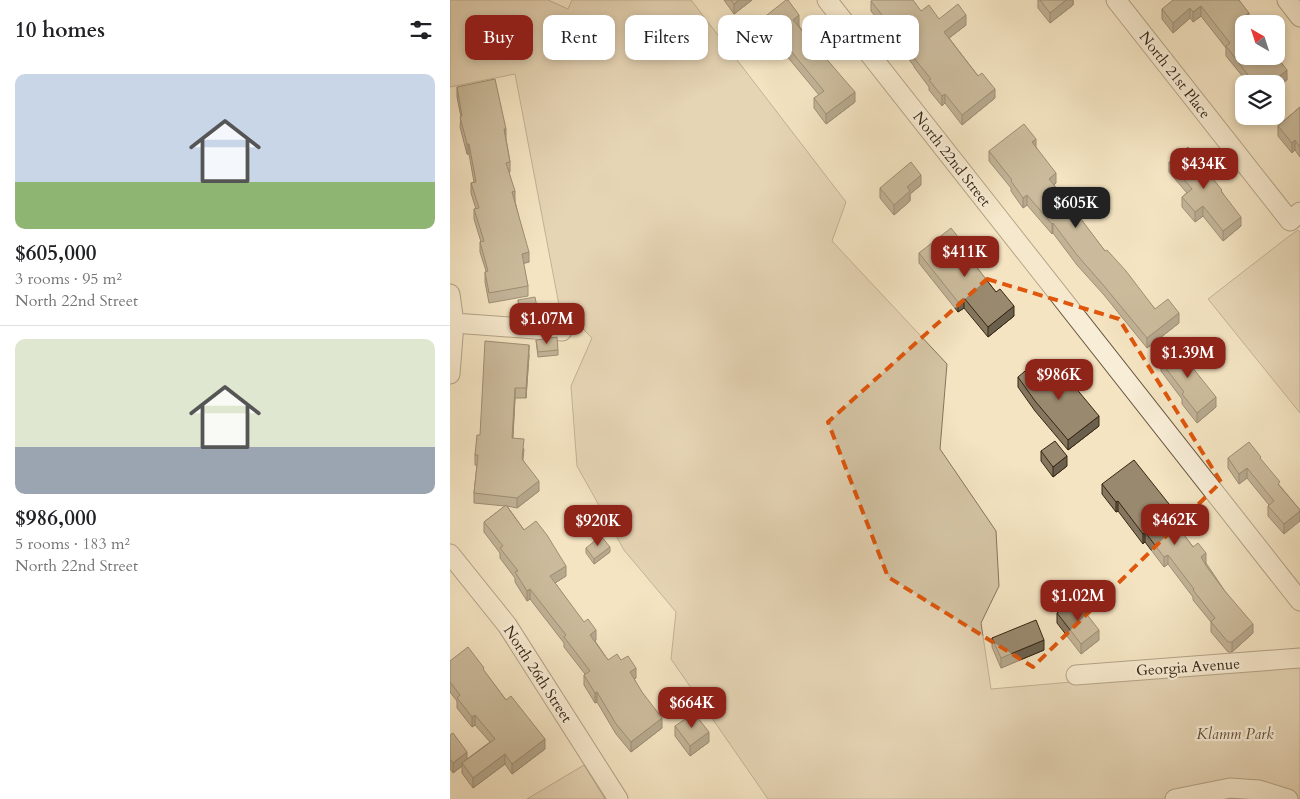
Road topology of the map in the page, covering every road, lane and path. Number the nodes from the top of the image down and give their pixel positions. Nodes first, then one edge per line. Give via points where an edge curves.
1 (827, 0) edge
2 (1116, 0) edge
3 (1287, 0) edge
4 (1300, 17) edge
5 (1295, 216) edge
6 (450, 294) edge
7 (454, 324) junction
8 (562, 332) dead end
9 (450, 374) edge
10 (450, 554) edge
11 (1300, 601) edge
12 (1300, 658) edge
13 (1076, 675) dead end
14 (618, 799) edge
15 (1175, 799) edge
16 (1288, 799) edge

1 - 11 street, North 22nd Street
2 - 5 street, North 21st Place
3 - 4 street
6 - 7 street
7 - 8 street
7 - 9 street
10 - 14 street, North 26th Street via 507,625
12 - 13 street, Georgia Avenue
15 - 16 street via 1230,788 1259,790

